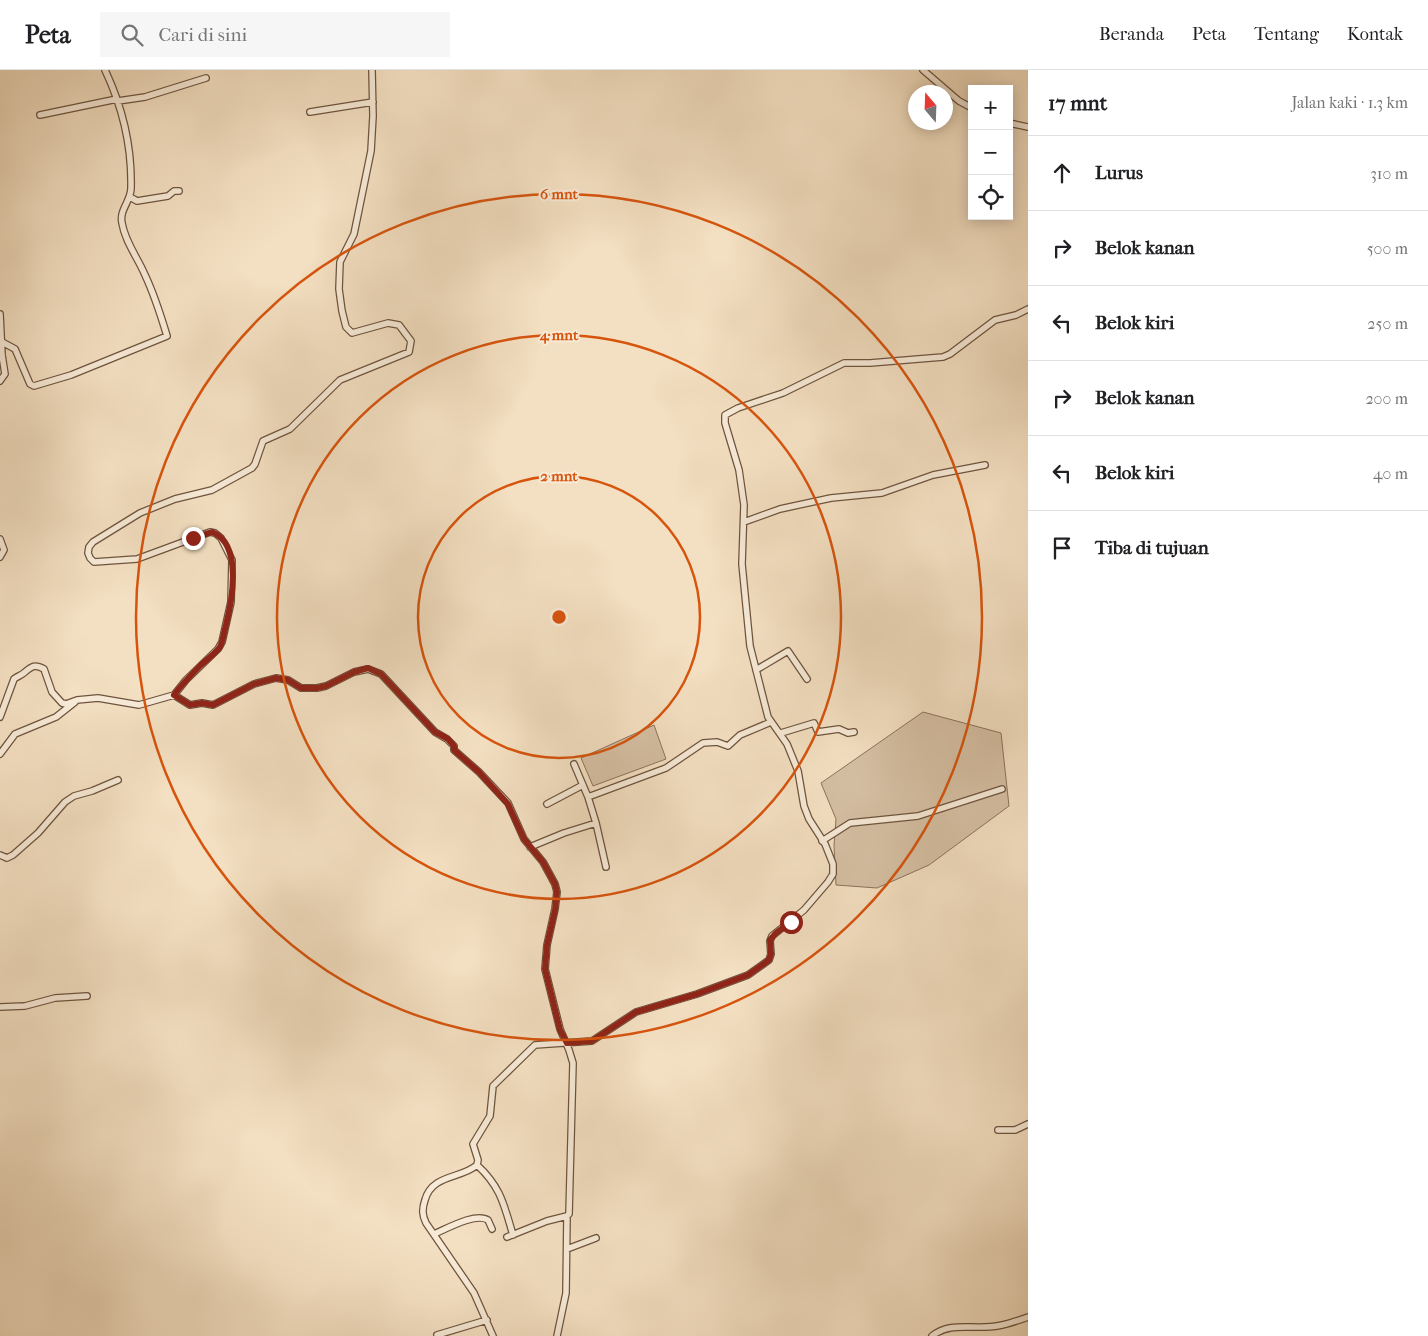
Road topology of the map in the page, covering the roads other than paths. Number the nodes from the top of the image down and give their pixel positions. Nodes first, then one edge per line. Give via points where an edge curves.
1 (105, 70) edge
2 (372, 70) edge
3 (923, 70) edge
4 (206, 78) dead end
5 (117, 100) junction
6 (373, 102) junction
7 (968, 106) edge
8 (310, 112) dead end
9 (40, 115) dead end
10 (1013, 124) edge
11 (1028, 127) edge
12 (179, 191) dead end
13 (130, 197) junction
14 (1028, 310) edge
15 (0, 314) edge
16 (1, 342) edge
17 (0, 381) edge
18 (985, 464) dead end
19 (744, 522) junction
20 (0, 539) edge
21 (0, 557) edge
22 (756, 670) junction
23 (807, 679) dead end
24 (174, 695) junction
25 (78, 700) junction
26 (0, 717) edge
27 (771, 722) junction
28 (854, 732) dead end
29 (781, 733) junction
30 (0, 754) edge
31 (574, 764) dead end
32 (118, 780) dead end
33 (583, 785) junction
34 (1002, 789) dead end
35 (588, 797) junction
36 (547, 804) dead end
37 (596, 823) junction
38 (822, 841) junction
39 (530, 847) junction
40 (0, 855) edge
41 (606, 866) dead end
42 (87, 996) dead end
43 (0, 1007) edge
44 (567, 1043) junction
45 (1028, 1124) edge
46 (998, 1130) dead end
47 (477, 1165) junction
48 (568, 1216) junction
49 (492, 1229) dead end
50 (434, 1234) junction
51 (596, 1238) dead end
52 (567, 1249) junction
53 (1028, 1317) edge
54 (487, 1320) junction
55 (437, 1335) dead end
56 (493, 1336) edge
57 (557, 1336) edge
58 (932, 1336) edge

1 - 5 street
2 - 6 street
3 - 7 street
4 - 5 street via 145,97
5 - 9 street
5 - 13 street via 127,140
6 - 8 street
6 - 24 street via 372,140 354,234 340,262 341,309 346,327 352,333 388,323 398,324 411,341 409,352 340,380 290,429 263,441 252,468 212,490 175,499 140,513 89,547 89,556 97,562 143,558 210,532 225,542 233,564 232,592 221,645
10 - 11 street
12 - 13 street via 138,201
13 - 16 street via 122,212 125,235 146,277 168,336 34,386 30,384 15,349
14 - 19 street via 995,320 943,357 844,363 783,393 725,415 739,470
15 - 16 street
16 - 17 street via 5,374
18 - 19 street via 926,476 889,491 831,498 780,509
19 - 22 street via 744,595
20 - 21 street via 4,550
22 - 23 street via 788,651
22 - 27 street
24 - 25 street via 139,705 98,698
24 - 39 street via 190,705 213,705 254,684 276,678 310,689 364,670 374,670 435,732 448,739 454,750 498,792 512,808
25 - 26 street via 62,703 52,692 44,669 30,667 14,679
25 - 30 street via 56,717 16,733
27 - 29 street
27 - 35 street via 740,735 730,745 704,743 668,766
28 - 29 street via 839,729 818,732 814,723
29 - 38 street via 798,771 809,820
31 - 33 street
32 - 40 street via 74,796 13,856
33 - 35 street
33 - 36 street
34 - 38 street via 918,816 850,823
35 - 37 street
37 - 39 street
37 - 41 street
38 - 44 street via 831,856 833,874 804,910 772,936 771,954 765,964 727,984 636,1012 592,1041
39 - 44 street via 556,888 545,969 560,1030
42 - 43 street
44 - 47 street via 535,1045 493,1086 490,1116 474,1144
44 - 48 street via 573,1063
45 - 46 street via 1015,1130
47 - 48 street via 498,1190 510,1236
47 - 50 street via 430,1190 422,1208 423,1217
48 - 52 street
49 - 50 street via 488,1220 481,1217
50 - 54 street via 470,1287
51 - 52 street
52 - 57 street via 566,1293
53 - 58 street via 996,1326 951,1327
54 - 55 street
54 - 56 street

